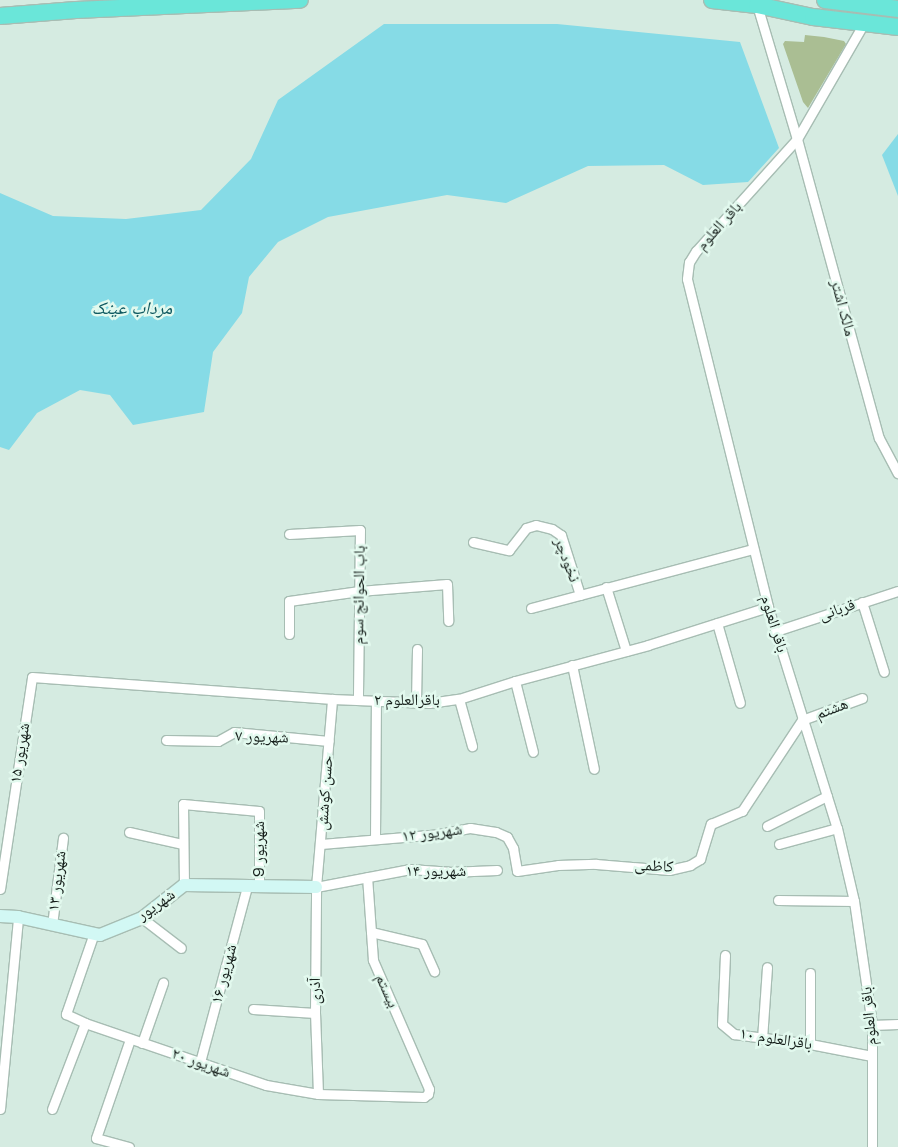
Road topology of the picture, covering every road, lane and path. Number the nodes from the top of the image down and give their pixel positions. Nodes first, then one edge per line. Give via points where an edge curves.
1 (300, 0) edge
2 (712, 0) edge
3 (825, 0) edge
4 (757, 5) junction
5 (898, 9) edge
6 (0, 16) edge
7 (864, 23) junction
8 (898, 27) edge
9 (797, 139) junction
10 (898, 473) edge
11 (289, 534) dead end
12 (473, 542) dead end
13 (753, 549) junction
14 (606, 587) junction
15 (359, 591) junction
16 (898, 591) edge
17 (580, 595) junction
18 (862, 602) junction
19 (768, 607) junction
20 (531, 608) dead end
21 (448, 621) dead end
22 (717, 623) junction
23 (776, 631) junction
24 (289, 634) dead end
25 (417, 649) dead end
26 (626, 651) junction
27 (572, 665) junction
28 (884, 672) dead end
29 (32, 677) joint
30 (515, 681) junction
31 (862, 698) dead end
32 (332, 699) junction
33 (459, 699) junction
34 (358, 700) junction
35 (376, 700) junction
36 (416, 702) junction
37 (740, 703) dead end
38 (802, 720) junction
39 (166, 740) dead end
40 (329, 741) junction
41 (472, 746) dead end
42 (533, 752) dead end
43 (594, 769) dead end
44 (827, 796) junction
45 (767, 826) dead end
46 (837, 828) junction
47 (128, 832) dead end
48 (63, 838) dead end
49 (375, 839) junction
50 (182, 844) junction
51 (321, 844) junction
52 (780, 844) dead end
53 (497, 870) dead end
54 (517, 871) joint
55 (367, 877) junction
56 (184, 885) junction
57 (253, 887) junction
58 (316, 887) junction
59 (0, 889) edge
60 (778, 900) dead end
61 (854, 901) junction
62 (0, 916) edge
63 (18, 917) junction
64 (142, 918) junction
65 (52, 925) junction
66 (371, 932) junction
67 (94, 933) junction
68 (182, 948) dead end
69 (725, 955) dead end
70 (767, 967) dead end
71 (434, 971) dead end
72 (810, 973) dead end
73 (164, 983) dead end
74 (253, 1009) dead end
75 (315, 1013) junction
76 (85, 1023) junction
77 (898, 1024) edge
78 (872, 1025) junction
79 (762, 1038) junction
80 (130, 1039) junction
81 (142, 1043) junction
82 (810, 1044) junction
83 (872, 1056) junction
84 (200, 1062) junction
85 (318, 1094) junction
86 (424, 1097) joint
87 (0, 1109) edge
88 (52, 1109) dead end
89 (96, 1138) junction
90 (93, 1147) edge
91 (129, 1147) edge
92 (872, 1147) edge

1 - 6 highway
2 - 4 highway
3 - 5 highway
4 - 7 highway via 813,17
4 - 9 street
7 - 8 highway
7 - 9 street, باقر العلوم
9 - 10 street, مالک اشتر via 879,438
9 - 13 street, باقر العلوم via 689,262 687,279
11 - 15 street, باب الحوائج سوم via 360,530
12 - 17 street, نخودچر via 508,550 526,528 536,525 552,529 561,535
13 - 14 street
13 - 19 street, باقر العلوم
14 - 17 street
14 - 26 street
15 - 21 street via 447,584
15 - 24 street via 289,601
15 - 34 street, باب الحوائج سوم
16 - 18 street, قربانی
17 - 20 street
18 - 23 street, قربانی
18 - 28 street
19 - 22 street, باقرالعلوم ۲
19 - 23 street, باقر العلوم
22 - 26 street, باقرالعلوم ۲
22 - 37 street
23 - 38 street, باقر العلوم
25 - 36 street
26 - 27 street, باقرالعلوم ۲
27 - 30 street, باقرالعلوم ۲
27 - 43 street
29 - 32 street, باقرالعلوم ۲
29 - 59 street, شهریور ۱۵
30 - 33 street, باقرالعلوم ۲
30 - 42 street
31 - 38 street, هشتم
32 - 34 street, باقرالعلوم ۲
32 - 40 street, حسن کوشش
33 - 36 street, باقرالعلوم ۲
33 - 41 street
34 - 35 street, باقرالعلوم ۲
35 - 36 street, باقرالعلوم ۲
35 - 49 street
38 - 44 street, باقر العلوم
38 - 54 street, کاظمی via 742,811 711,824 700,859 690,865 669,870 615,864 558,865
39 - 40 street, شهریور ۷ via 218,741 234,732
40 - 51 street, حسن کوشش
44 - 45 street
44 - 46 street, باقر العلوم
46 - 52 street
46 - 61 street, باقر العلوم
47 - 50 street
48 - 65 street, شهریور ۱۳
49 - 51 street, شهریور ۱۲
49 - 54 street, شهریور ۱۲ via 470,828 496,832 507,837 513,848
50 - 56 street
50 - 57 street, شهریور 9 via 183,804 259,811
51 - 58 street, حسن کوشش
53 - 55 street, شهریور ۱۴ via 449,872 410,869
55 - 58 street, شهریور ۱۴
55 - 66 street, بیستم
56 - 57 street, شهریور
56 - 64 street, شهریور
57 - 58 street, شهریور
57 - 84 street, شهریور ۱۶
58 - 75 street, آذری
60 - 61 street
61 - 78 street, باقر العلوم
62 - 63 street, شهریور
63 - 65 street, شهریور
63 - 87 street
64 - 67 street, شهریور via 100,935
64 - 68 street
65 - 67 street, شهریور
66 - 71 street via 422,944
66 - 86 street, بیستم via 373,960 429,1089
67 - 76 street, شهریور ۲۰ via 66,1014
69 - 79 street, باقرالعلوم ۱۰ via 722,1024 734,1034
70 - 79 street
72 - 82 street
73 - 81 street
74 - 75 street
75 - 85 street, آذری
76 - 80 street, شهریور ۲۰
76 - 88 street
77 - 78 street
78 - 83 street, باقر العلوم
79 - 82 street, باقرالعلوم ۱۰
80 - 81 street, شهریور ۲۰
80 - 89 street
81 - 84 street, شهریور ۲۰
82 - 83 street, باقرالعلوم ۱۰
83 - 92 street, باقر العلوم
84 - 85 street, شهریور ۲۰ via 266,1085
85 - 86 street, شهریور ۲۰
89 - 90 street
89 - 91 street

